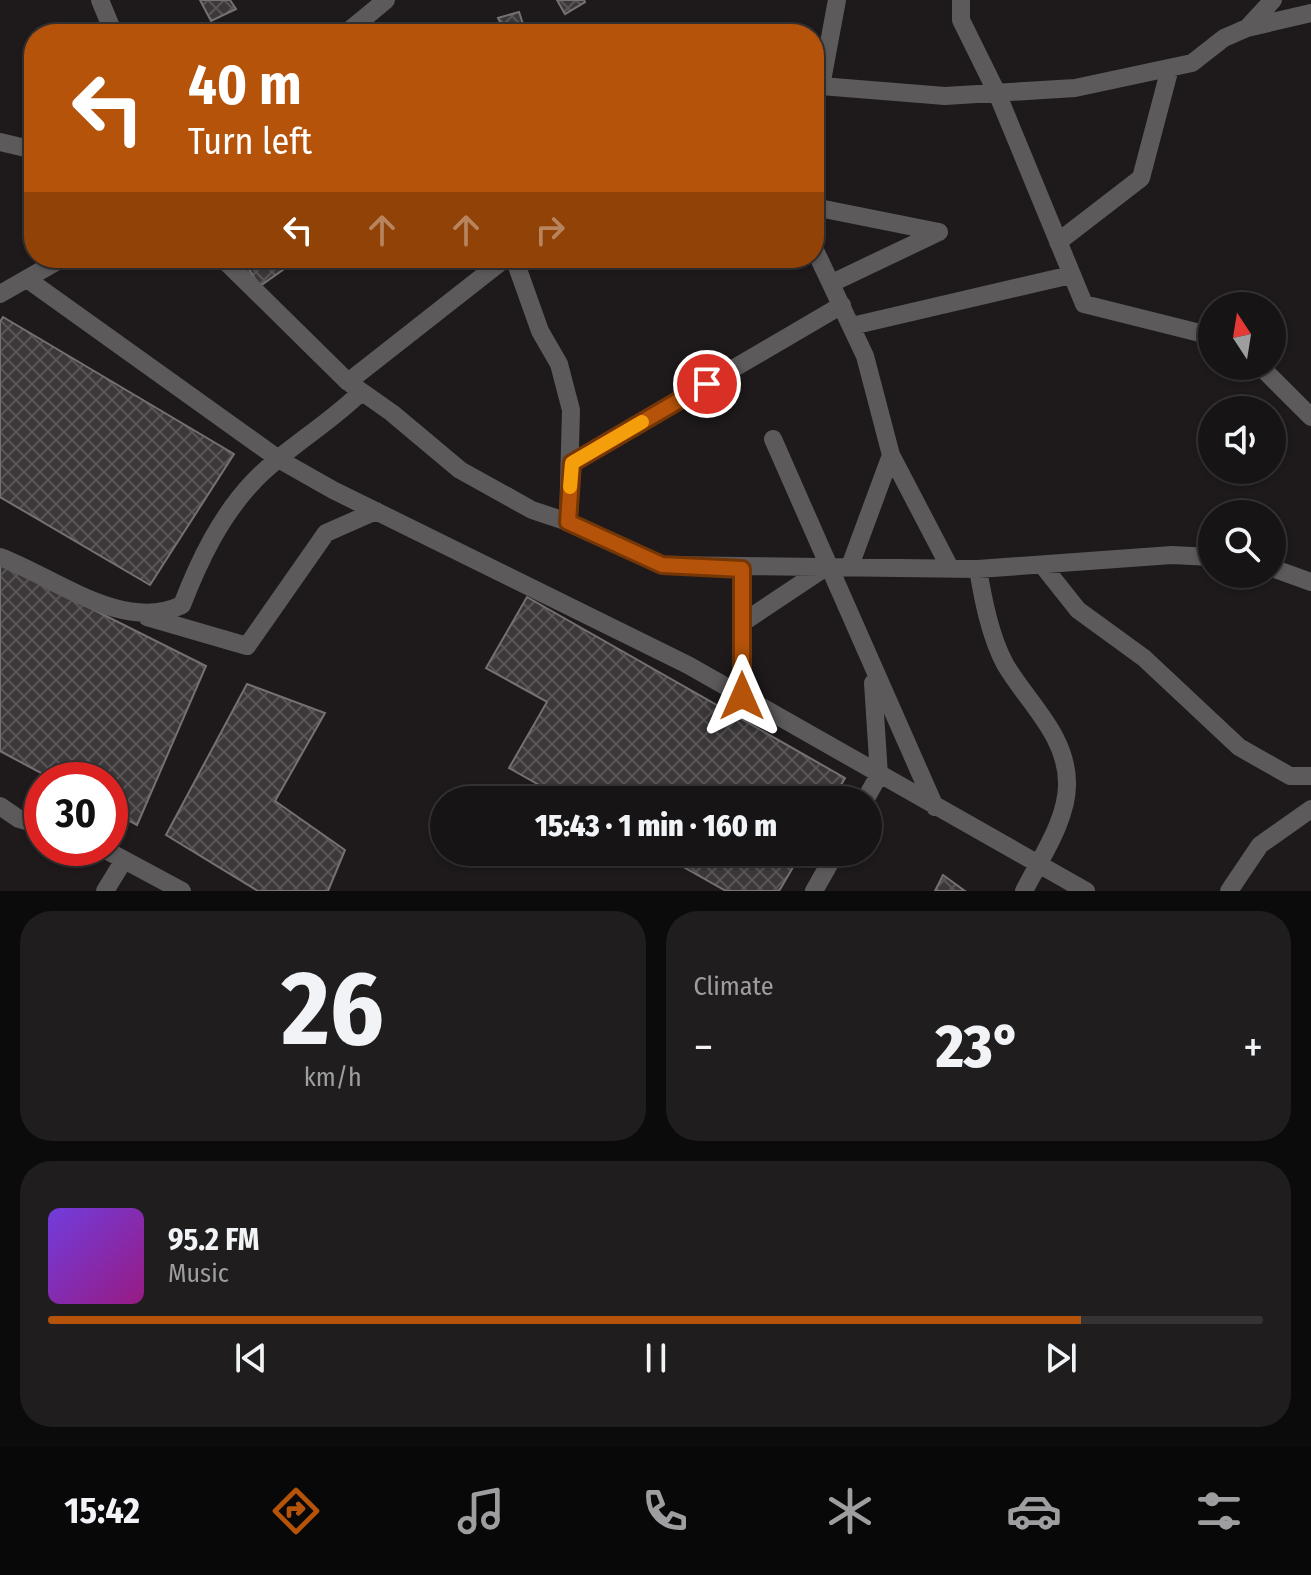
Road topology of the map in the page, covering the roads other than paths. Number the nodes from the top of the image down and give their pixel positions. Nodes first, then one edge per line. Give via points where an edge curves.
1 (100, 0) edge
2 (386, 0) edge
3 (837, 0) edge
4 (961, 0) edge
5 (1273, 0) edge
6 (1311, 13) edge
7 (110, 24) edge
8 (357, 24) edge
9 (1247, 28) junction
10 (824, 57) edge
11 (1170, 68) junction
12 (824, 87) edge
13 (997, 93) junction
14 (0, 142) edge
15 (24, 148) edge
16 (824, 209) edge
17 (1058, 242) junction
18 (824, 267) edge
19 (46, 268) edge
20 (232, 268) edge
21 (494, 268) edge
22 (518, 268) edge
23 (1071, 275) junction
24 (27, 279) junction
25 (832, 283) junction
26 (0, 294) edge
27 (842, 305) junction
28 (852, 326) junction
29 (1198, 332) edge
30 (1274, 380) edge
31 (355, 387) junction
32 (1311, 417) edge
33 (773, 439) dead end
34 (891, 455) junction
35 (280, 460) junction
36 (572, 463) junction
37 (376, 511) junction
38 (568, 522) junction
39 (0, 557) edge
40 (1198, 557) edge
41 (827, 566) junction
42 (850, 566) junction
43 (1043, 566) junction
44 (950, 568) junction
45 (742, 569) junction
46 (978, 569) junction
47 (1286, 573) edge
48 (1311, 582) edge
49 (138, 615) junction
50 (742, 623) junction
51 (873, 669) junction
52 (742, 696) junction
53 (879, 775) junction
54 (1311, 776) edge
55 (873, 786) edge
56 (0, 806) edge
57 (935, 807) junction
58 (1311, 809) edge
59 (24, 821) edge
60 (128, 862) edge
61 (120, 866) edge
62 (828, 866) edge
63 (1037, 866) junction
64 (105, 891) edge
65 (182, 891) edge
66 (814, 891) edge
67 (1024, 891) edge
68 (1086, 891) edge
69 (1229, 891) edge

1 - 7 street
2 - 8 street
3 - 10 street
4 - 13 street via 961,20
5 - 9 street
6 - 9 street
9 - 11 street via 1192,63
11 - 13 street via 1075,88
11 - 17 street via 1141,178
12 - 13 street via 945,96
13 - 17 street
14 - 15 street
16 - 25 street via 939,232
17 - 23 street
18 - 25 street
19 - 24 street
20 - 31 street
21 - 31 street
22 - 36 street via 540,331 559,364 571,410
23 - 28 street
23 - 29 street via 1084,304
24 - 26 street
24 - 35 street
25 - 27 street
27 - 28 street
27 - 36 street
28 - 34 street
30 - 32 street
31 - 35 street
31 - 38 street via 460,470 532,510
33 - 41 street
34 - 42 street
34 - 44 street
35 - 37 street
35 - 49 street via 228,512 182,605
36 - 38 street
37 - 49 street via 326,533 247,646
37 - 52 street
38 - 45 street via 662,565
39 - 49 street
40 - 43 street
41 - 42 street
41 - 45 street
41 - 50 street
41 - 51 street
42 - 44 street
43 - 46 street
43 - 54 street via 1078,610 1144,658 1239,747 1290,776
44 - 46 street
45 - 50 street
46 - 63 street via 1005,662 1060,748 1067,782 1064,807
47 - 48 street
50 - 52 street
51 - 53 street
51 - 57 street
52 - 53 street
53 - 55 street
53 - 57 street
56 - 59 street
57 - 63 street
58 - 69 street via 1260,845
60 - 65 street
61 - 64 street
62 - 66 street
63 - 67 street
63 - 68 street

